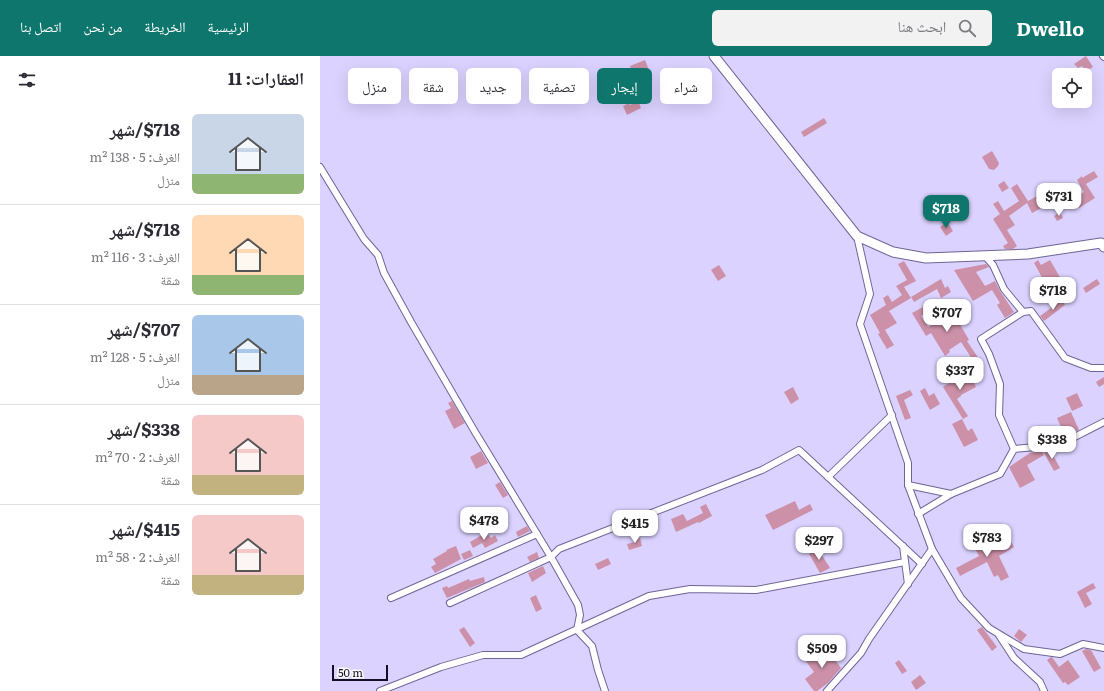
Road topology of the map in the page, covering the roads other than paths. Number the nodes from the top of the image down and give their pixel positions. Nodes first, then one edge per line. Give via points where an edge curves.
1 (714, 56) edge
2 (320, 167) edge
3 (857, 236) junction
4 (1104, 247) edge
5 (985, 256) junction
6 (1023, 312) junction
7 (1104, 368) edge
8 (892, 415) junction
9 (1104, 422) edge
10 (1014, 449) junction
11 (828, 477) junction
12 (908, 485) junction
13 (951, 494) junction
14 (918, 514) junction
15 (537, 534) junction
16 (903, 546) junction
17 (932, 549) junction
18 (551, 557) junction
19 (905, 562) junction
20 (922, 564) junction
21 (908, 584) junction
22 (391, 598) dead end
23 (450, 603) dead end
24 (577, 630) junction
25 (998, 634) junction
26 (1104, 648) edge
27 (380, 691) edge
28 (605, 691) edge
29 (827, 691) edge
30 (1044, 691) edge

1 - 3 street
2 - 15 street via 364,239 378,255 384,273 411,322
3 - 5 street via 893,252 926,258
3 - 8 street via 870,294 860,324
4 - 5 street via 1101,243 1028,254
5 - 6 street via 993,265 1004,289
6 - 7 street via 1031,311 1065,358 1091,368
6 - 10 street via 981,339 1000,384 999,415
8 - 11 street
8 - 12 street via 908,464
9 - 10 street via 1059,445
10 - 13 street via 1000,474
11 - 16 street
11 - 18 street via 799,450 762,470 559,549
12 - 13 street
12 - 14 street
13 - 14 street
14 - 17 street
15 - 18 street
15 - 22 street
16 - 19 street
16 - 20 street
17 - 20 street
17 - 25 street via 961,598
18 - 23 street
18 - 24 street via 578,605 580,615
19 - 21 street
19 - 24 street via 756,590 690,588 649,596
20 - 21 street
21 - 29 street via 861,653
24 - 27 street via 521,655 483,655 441,667
24 - 28 street via 592,646
25 - 26 street via 1024,649 1060,654 1083,644
25 - 30 street via 1014,658 1040,682

